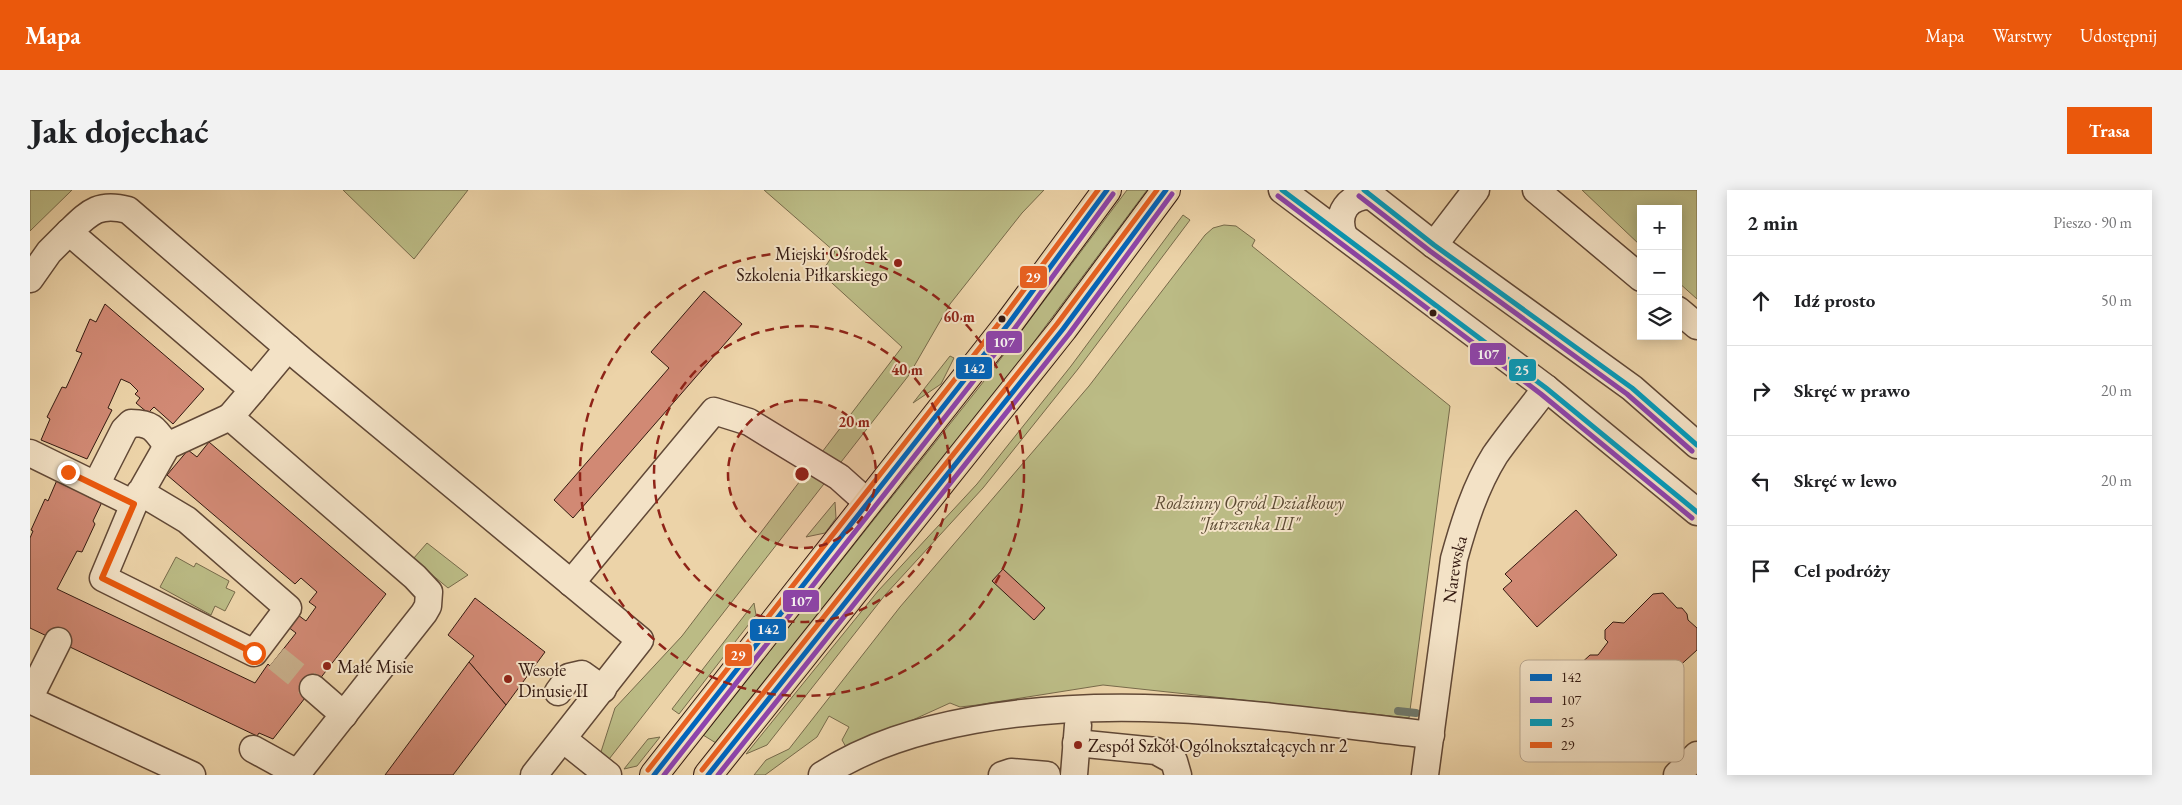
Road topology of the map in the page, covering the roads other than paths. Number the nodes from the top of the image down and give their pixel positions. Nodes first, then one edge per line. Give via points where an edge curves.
1 (1107, 190) edge
2 (1166, 190) edge
3 (1282, 190) edge
4 (1476, 190) edge
5 (1536, 190) edge
6 (1368, 193) edge
7 (69, 232) junction
8 (1344, 236) junction
9 (1434, 245) junction
10 (1637, 275) edge
11 (30, 279) edge
12 (1682, 313) edge
13 (1697, 326) edge
14 (288, 348) junction
15 (1546, 388) junction
16 (252, 390) junction
17 (230, 417) junction
18 (1697, 445) edge
19 (166, 446) junction
20 (30, 453) edge
21 (96, 486) junction
22 (137, 498) junction
23 (868, 503) junction
24 (1697, 512) edge
25 (571, 583) junction
26 (58, 640) dead end
27 (608, 683) junction
28 (313, 688) tunnel mouth
29 (558, 692) dead end
30 (30, 699) edge
31 (1080, 707) junction
32 (344, 715) junction
33 (1431, 735) junction
34 (563, 739) junction
35 (1076, 743) junction
36 (252, 749) dead end
37 (1697, 755) edge
38 (296, 774) edge
39 (192, 775) edge
40 (534, 775) edge
41 (608, 775) edge
42 (654, 775) edge
43 (708, 775) edge
44 (822, 775) edge
45 (1002, 775) edge
46 (1047, 775) edge
47 (1074, 775) edge
48 (1178, 775) edge
49 (1425, 775) edge
50 (1678, 775) edge

1 - 23 main road via 1009,323
2 - 43 main road via 1064,329
3 - 8 street
4 - 9 street
5 - 10 street
6 - 8 street via 1355,198 1343,210 1340,219
6 - 9 street
7 - 11 street via 49,252
7 - 14 street via 96,209 128,210
7 - 16 street
8 - 15 street
9 - 18 street via 1632,388
12 - 13 street
14 - 16 street
14 - 25 street
15 - 24 street
15 - 33 street, Narewska via 1494,456 1476,491 1462,530 1452,575
16 - 17 street
17 - 19 street
17 - 32 street via 416,577 429,592 424,613
19 - 21 street via 155,429 144,423 131,423 124,430
19 - 22 street
20 - 21 street
21 - 22 street
22 - 22 street via 187,520 288,608 267,652 254,653 102,578
23 - 25 street via 839,477 749,422 714,411
23 - 42 main road
25 - 27 street via 640,640
26 - 30 street
27 - 29 street via 582,674 570,677
27 - 34 street
28 - 32 street
30 - 39 street
31 - 33 street via 1207,710
31 - 35 street
31 - 44 street via 998,716 930,729 887,741
32 - 38 street
33 - 49 street, Narewska
34 - 40 street
34 - 41 street
35 - 47 street
35 - 48 street via 1156,751 1174,761
36 - 38 street
37 - 50 street
45 - 46 street via 1011,772

